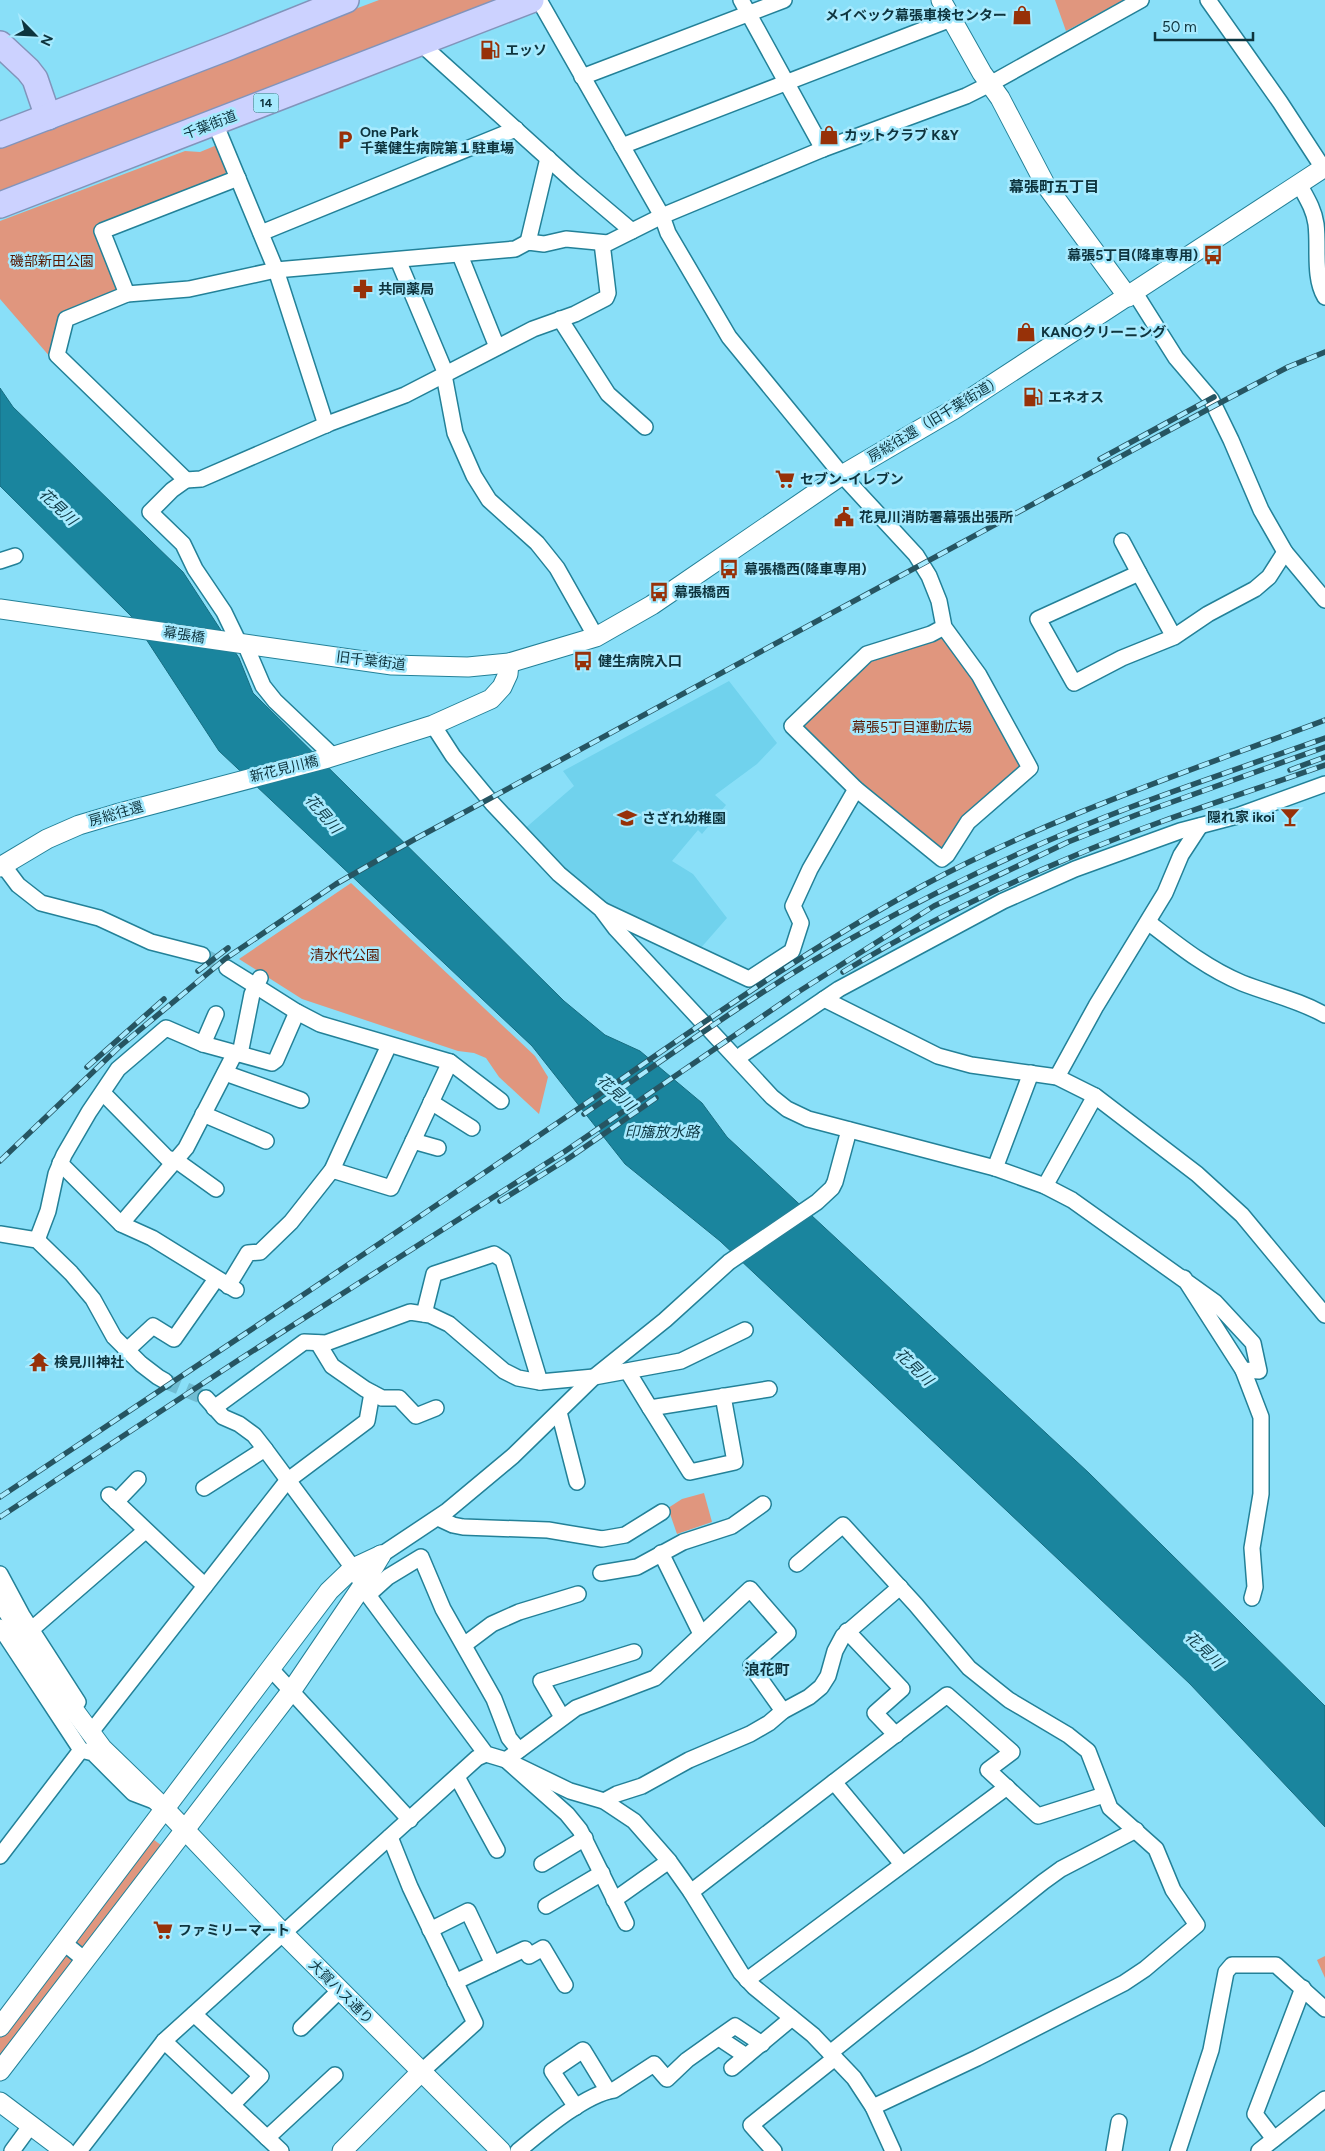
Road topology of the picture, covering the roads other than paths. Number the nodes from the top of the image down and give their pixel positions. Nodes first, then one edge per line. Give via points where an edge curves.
1 (346, 0) edge
2 (531, 0) edge
3 (539, 0) edge
4 (741, 0) edge
5 (784, 0) edge
6 (941, 0) edge
7 (1141, 0) edge
8 (1208, 0) edge
9 (319, 5) edge
10 (749, 14) junction
11 (952, 19) junction
12 (420, 43) junction
13 (0, 44) edge
14 (582, 77) junction
15 (786, 82) junction
16 (990, 84) junction
17 (48, 117) junction
18 (215, 123) junction
19 (516, 129) junction
20 (0, 135) edge
21 (622, 146) junction
22 (822, 149) junction
23 (548, 158) junction
24 (1324, 168) edge
25 (238, 178) junction
26 (1299, 184) junction
27 (0, 205) edge
28 (662, 216) junction
29 (632, 231) junction
30 (260, 234) junction
31 (528, 242) junction
32 (602, 243) junction
33 (460, 255) junction
34 (398, 260) junction
35 (276, 270) junction
36 (127, 294) junction
37 (1132, 295) junction
38 (1325, 298) edge
39 (560, 319) junction
40 (497, 347) junction
41 (445, 375) junction
42 (326, 425) junction
43 (645, 427) dead end
44 (842, 475) junction
45 (186, 480) junction
46 (1122, 540) dead end
47 (1285, 552) junction
48 (15, 556) dead end
49 (0, 561) edge
50 (1139, 573) junction
51 (1325, 600) edge
52 (0, 609) edge
53 (944, 627) junction
54 (596, 637) junction
55 (1174, 637) junction
56 (239, 643) junction
57 (509, 663) junction
58 (433, 725) junction
59 (331, 757) junction
60 (240, 780) joint
61 (1325, 784) edge
62 (856, 789) junction
63 (1200, 826) junction
64 (1, 866) edge
65 (601, 909) junction
66 (1148, 922) junction
67 (202, 955) tunnel mouth
68 (227, 968) tunnel mouth
69 (258, 982) junction
70 (824, 1000) junction
71 (296, 1012) junction
72 (216, 1014) dead end
73 (1325, 1015) edge
74 (203, 1044) junction
75 (388, 1045) junction
76 (238, 1054) junction
77 (743, 1054) dead end
78 (450, 1062) junction
79 (225, 1073) junction
80 (1032, 1073) junction
81 (1057, 1077) junction
82 (103, 1093) junction
83 (1095, 1096) junction
84 (301, 1100) dead end
85 (501, 1101) dead end
86 (431, 1102) junction
87 (203, 1114) junction
88 (472, 1128) dead end
89 (850, 1130) junction
90 (266, 1140) dead end
91 (414, 1141) junction
92 (438, 1148) dead end
93 (177, 1161) junction
94 (60, 1163) junction
95 (995, 1168) junction
96 (332, 1170) junction
97 (1044, 1186) junction
98 (216, 1189) dead end
99 (121, 1224) junction
100 (0, 1234) edge
101 (37, 1240) junction
102 (1184, 1278) junction
103 (226, 1285) junction
104 (424, 1314) junction
105 (1325, 1315) edge
106 (745, 1330) dead end
107 (318, 1343) junction
108 (126, 1351) junction
109 (1242, 1370) junction
110 (628, 1372) junction
111 (594, 1377) junction
112 (165, 1381) tunnel mouth
113 (540, 1382) junction
114 (769, 1389) dead end
115 (372, 1393) junction
116 (723, 1396) junction
117 (436, 1408) dead end
118 (650, 1408) junction
119 (559, 1412) junction
120 (265, 1449) junction
121 (138, 1479) dead end
122 (288, 1481) junction
123 (577, 1482) dead end
124 (204, 1488) dead end
125 (763, 1504) dead end
126 (662, 1512) dead end
127 (438, 1518) junction
128 (145, 1531) junction
129 (661, 1552) junction
130 (381, 1555) junction
131 (797, 1564) dead end
132 (353, 1568) junction
133 (601, 1573) dead end
134 (0, 1574) edge
135 (205, 1586) junction
136 (900, 1587) junction
137 (366, 1590) junction
138 (578, 1594) dead end
139 (1252, 1598) dead end
140 (0, 1599) edge
141 (0, 1627) edge
142 (32, 1628) junction
143 (848, 1631) junction
144 (701, 1634) junction
145 (464, 1644) junction
146 (5, 1650) edge
147 (634, 1652) dead end
148 (270, 1668) junction
149 (292, 1690) junction
150 (784, 1711) junction
151 (562, 1716) junction
152 (95, 1727) junction
153 (896, 1735) junction
154 (81, 1750) junction
155 (519, 1750) junction
156 (486, 1754) junction
157 (506, 1760) junction
158 (457, 1777) junction
159 (834, 1782) junction
160 (1007, 1787) junction
161 (1104, 1795) junction
162 (604, 1801) junction
163 (160, 1805) junction
164 (410, 1820) junction
165 (1136, 1830) junction
166 (184, 1831) junction
167 (390, 1837) junction
168 (584, 1838) junction
169 (497, 1850) dead end
170 (0, 1856) edge
171 (669, 1861) junction
172 (542, 1864) dead end
173 (902, 1864) junction
174 (602, 1873) junction
175 (691, 1892) junction
176 (614, 1900) junction
177 (546, 1906) dead end
178 (626, 1923) dead end
179 (430, 1930) junction
180 (283, 1933) junction
181 (64, 1943) junction
182 (85, 1960) junction
183 (493, 1964) junction
184 (747, 1980) junction
185 (455, 1982) junction
186 (565, 1985) dead end
187 (1303, 1988) junction
188 (340, 1990) junction
189 (1325, 2008) edge
190 (194, 2014) junction
191 (792, 2018) junction
192 (0, 2027) edge
193 (301, 2028) dead end
194 (719, 2038) junction
195 (164, 2041) junction
196 (762, 2044) junction
197 (833, 2055) junction
198 (746, 2056) junction
199 (732, 2068) dead end
200 (0, 2071) edge
201 (421, 2072) junction
202 (335, 2075) dead end
203 (608, 2091) junction
204 (1325, 2099) edge
205 (0, 2102) edge
206 (232, 2105) junction
207 (576, 2107) junction
208 (873, 2107) junction
209 (1119, 2122) dead end
210 (31, 2125) junction
211 (267, 2138) junction
212 (1274, 2139) junction
213 (12, 2151) edge
214 (65, 2151) edge
215 (79, 2151) edge
216 (281, 2151) edge
217 (342, 2151) edge
218 (501, 2151) edge
219 (518, 2151) edge
220 (774, 2151) edge
221 (893, 2151) edge
222 (1114, 2151) edge
223 (1180, 2151) edge
224 (1259, 2151) edge

1 - 9 highway
2 - 12 highway, 千葉街道 / 14
3 - 14 street
4 - 10 street
5 - 10 street
6 - 11 street
7 - 16 street
8 - 24 street
9 - 17 highway via 229,47
10 - 14 street
10 - 15 street
11 - 15 street
11 - 16 street
12 - 18 highway, 千葉街道 / 14
12 - 19 street
13 - 17 highway via 35,80
14 - 21 street
15 - 21 street
15 - 22 street
16 - 22 street via 966,96
16 - 37 street via 1045,184
17 - 20 highway
18 - 25 street
18 - 27 highway, 千葉街道 / 14
19 - 23 street
19 - 30 street
21 - 28 street
22 - 28 street
23 - 29 street
23 - 31 street
24 - 26 street, 房総往還（旧千葉街道）
25 - 30 street
25 - 36 street via 102,231
26 - 37 street, 房総往還（旧千葉街道）
26 - 38 street via 1316,222 1321,291
28 - 29 street
28 - 44 street via 668,233 729,337
29 - 32 street
30 - 35 street
31 - 32 street via 544,244 566,239
31 - 33 street via 514,249
32 - 39 street via 606,298
33 - 34 street
33 - 40 street
34 - 35 street
34 - 41 street
35 - 36 street via 189,289
35 - 42 street
36 - 45 street via 66,319 58,355
37 - 44 street, 房総往還（旧千葉街道） via 953,410
37 - 47 street via 1176,358 1211,399 1261,510
39 - 40 street
39 - 43 street via 608,394
40 - 41 street
41 - 42 street via 405,395
41 - 54 street via 455,433 474,476 489,500 537,543 557,568
42 - 45 street via 201,479
44 - 53 street via 916,555 930,576
44 - 54 street, 房総往還（旧千葉街道） via 652,605
45 - 56 street via 150,512 182,544
46 - 50 street
47 - 51 street
47 - 55 street via 1269,577 1255,589
48 - 49 street
50 - 55 street
50 - 55 street via 1038,619 1074,683 1122,658
52 - 56 street, 幕張橋
53 - 62 street via 867,654 792,726
53 - 62 street via 979,675 1030,768 968,822 942,859
54 - 57 street, 房総往還（旧千葉街道）
56 - 57 street, 旧千葉街道 via 418,667
56 - 59 street via 275,701
57 - 58 street via 502,687 491,699
58 - 59 street
58 - 65 street via 453,756 492,803 559,874
59 - 60 street, 新花見川橋
60 - 64 street, 房総往還 via 79,826 47,839
61 - 63 street
62 - 65 street via 810,869 793,906 801,923 792,951 749,979
63 - 66 street via 1181,855
63 - 70 street via 1180,830 1075,869 1004,901
64 - 67 street via 41,903 99,918 151,942
65 - 89 street via 772,1097 808,1119
66 - 73 street via 1208,967
66 - 81 street
68 - 69 street
69 - 71 street
69 - 76 street via 252,994
70 - 77 street
70 - 80 street via 938,1056 971,1065
71 - 75 street via 320,1024
71 - 76 street via 272,1064
72 - 74 street
74 - 76 street
74 - 82 street via 166,1028 118,1069
75 - 78 street
75 - 96 street
76 - 79 street
78 - 85 street
78 - 86 street
79 - 84 street
79 - 87 street
80 - 81 street
80 - 95 street
81 - 83 street
82 - 93 street via 166,1158
82 - 94 street
83 - 97 street
83 - 105 street via 1197,1174 1242,1215
86 - 88 street
86 - 91 street
87 - 90 street
87 - 93 street
89 - 95 street
89 - 111 street via 832,1188 817,1202 729,1262 665,1320
91 - 92 street
91 - 96 street via 392,1188
93 - 98 street
93 - 99 street
94 - 99 street
94 - 101 street
95 - 97 street
96 - 103 street via 291,1222 260,1252 248,1253
97 - 102 street via 1072,1200
99 - 103 street via 152,1238
100 - 101 street
101 - 108 street via 94,1299 114,1337
102 - 109 street
102 - 109 street via 1214,1302 1253,1343 1260,1371
103 - 108 street via 174,1339 153,1326
104 - 107 street via 410,1312 326,1344
104 - 113 street via 449,1324 504,1371 518,1378
104 - 113 street via 434,1274 494,1254 503,1260
106 - 110 street via 680,1361
107 - 115 street via 332,1366
107 - 120 street via 304,1342 210,1403 223,1417 254,1435
108 - 112 street
109 - 139 street via 1261,1417 1261,1494 1252,1548 1255,1587
110 - 111 street
110 - 118 street
111 - 113 street
111 - 119 street
114 - 116 street
115 - 117 street via 382,1398 399,1398 416,1416
115 - 122 street via 367,1421
116 - 118 street
116 - 118 street via 735,1462 690,1472
119 - 123 street
119 - 127 street via 513,1456
120 - 122 street
120 - 124 street
121 - 128 street via 113,1498
122 - 132 street
122 - 135 street
125 - 129 street via 732,1526
126 - 127 street via 625,1535 602,1539 548,1530 463,1527
127 - 130 street
128 - 135 street
128 - 142 street
129 - 133 street via 637,1567
129 - 144 street
130 - 132 street
130 - 137 street
131 - 136 street via 843,1526
132 - 137 street
132 - 148 street via 329,1591
134 - 142 street
135 - 152 street
136 - 143 street
136 - 161 street via 969,1668 1009,1700 1068,1735 1088,1751
137 - 145 street via 420,1557 443,1609
137 - 149 street
137 - 156 street
138 - 145 street via 519,1612 492,1624
140 - 163 street, 大賀ハス通り via 48,1675 102,1748
141 - 146 street
142 - 152 street
143 - 150 street via 835,1651 828,1676 821,1686
143 - 153 street via 902,1689 875,1713
144 - 150 street via 750,1589 788,1633 751,1666
144 - 151 street via 655,1678
145 - 155 street via 494,1699 509,1738
146 - 154 street
147 - 151 street via 541,1681
148 - 149 street
148 - 163 street
149 - 164 street
149 - 166 street
150 - 162 street via 750,1734
151 - 155 street
152 - 163 street via 120,1758 143,1779
153 - 159 street
153 - 160 street via 947,1694 1012,1752 988,1770
154 - 163 street via 93,1753 133,1793
154 - 170 street
155 - 157 street
156 - 157 street
156 - 158 street
157 - 162 street via 570,1791
157 - 168 street via 567,1814
158 - 164 street
158 - 169 street
159 - 173 street
159 - 175 street
160 - 161 street via 1038,1816
160 - 173 street
161 - 165 street via 1110,1808
162 - 171 street via 634,1820
163 - 166 street, 大賀ハス通り
163 - 181 street
164 - 167 street
165 - 197 street via 1043,1882
165 - 208 street via 1156,1849 1173,1890 1197,1926 1124,1984
166 - 180 street, 大賀ハス通り
166 - 182 street
167 - 179 street
167 - 180 street
168 - 172 street
168 - 174 street
171 - 175 street
171 - 176 street
173 - 184 street
174 - 176 street
174 - 177 street
175 - 184 street
176 - 178 street
179 - 183 street via 468,1911
179 - 185 street
180 - 188 street, 大賀ハス通り
180 - 190 street
181 - 182 street
181 - 192 street
182 - 200 street
183 - 185 street
183 - 186 street via 525,1949 528,1956 544,1948
184 - 191 street
185 - 201 street via 475,2023
187 - 189 street
187 - 212 street via 1255,2114
187 - 223 street via 1276,1964 1232,1964 1226,1972 1211,2050
188 - 193 street
188 - 201 street, 大賀ハス通り
190 - 195 street
190 - 206 street via 261,2076
191 - 196 street
191 - 197 street
194 - 196 street via 735,2026
194 - 198 street
194 - 203 street via 687,2060 667,2079 654,2064
195 - 206 street
195 - 215 street
196 - 198 street
197 - 208 street via 854,2078
197 - 220 street via 751,2126
198 - 199 street
201 - 217 street
201 - 218 street, 大賀ハス通り
202 - 211 street
203 - 207 street
203 - 207 street via 584,2050 552,2071
204 - 212 street
205 - 210 street
206 - 211 street
207 - 219 street
208 - 221 street
209 - 222 street
210 - 213 street
210 - 214 street
211 - 216 street
212 - 224 street

